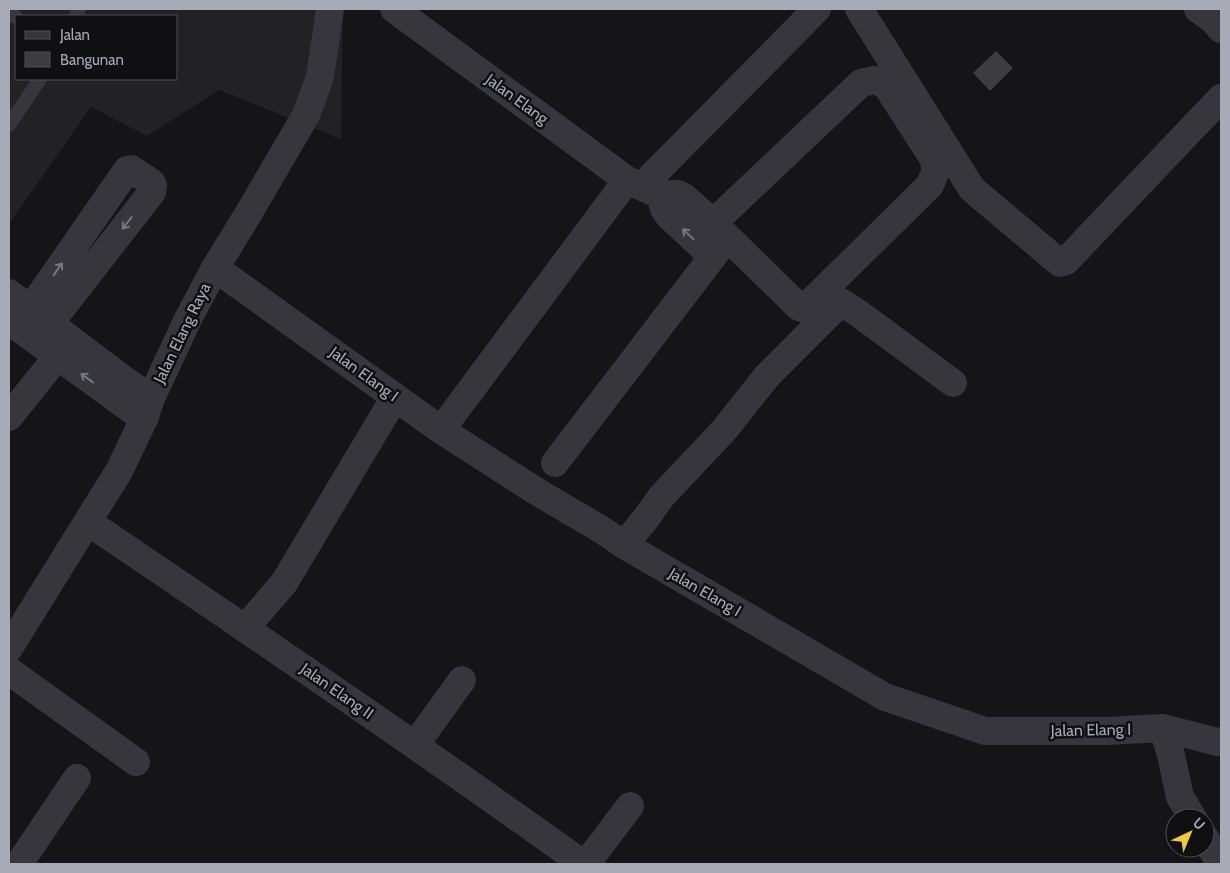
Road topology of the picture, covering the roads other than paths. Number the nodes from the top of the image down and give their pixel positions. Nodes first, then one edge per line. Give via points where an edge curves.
1 (330, 9) edge
2 (394, 9) edge
3 (817, 9) edge
4 (859, 9) edge
5 (1198, 9) edge
6 (1221, 29) edge
7 (39, 80) edge
8 (1221, 98) edge
9 (9, 125) edge
10 (643, 187) junction
11 (718, 239) junction
12 (215, 268) junction
13 (9, 293) edge
14 (39, 329) edge
15 (953, 383) dead end
16 (395, 397) junction
17 (148, 409) junction
18 (9, 418) edge
19 (441, 430) junction
20 (555, 462) dead end
21 (88, 522) junction
22 (624, 545) junction
23 (246, 628) junction
24 (13, 633) edge
25 (9, 671) edge
26 (462, 680) dead end
27 (1163, 728) junction
28 (1221, 741) edge
29 (415, 745) junction
30 (136, 762) dead end
31 (77, 778) dead end
32 (630, 806) dead end
33 (1187, 808) edge
34 (592, 862) edge
35 (19, 864) edge

1 - 12 street, Jalan Elang Raya via 320,77 306,115
2 - 10 street, Jalan Elang
3 - 10 street
4 - 8 street via 972,188 1060,263 1066,261
5 - 6 street
7 - 9 lane
10 - 11 street via 685,198
10 - 19 street
11 - 11 street via 799,307 806,308 930,185 936,170 933,158 886,85 874,80 861,83
11 - 20 street
12 - 16 street, Jalan Elang I
12 - 17 street, Jalan Elang Raya
13 - 14 street
14 -> 14 street via 128,169 152,183 152,192
14 - 17 street via 128,382
14 - 18 street
15 - 22 street via 841,302 767,376
16 - 19 street, Jalan Elang I
16 - 23 street via 284,582
17 - 21 street, Jalan Elang Raya via 119,471
19 - 22 street, Jalan Elang I
21 - 23 street, Jalan Elang II
21 - 24 street, Jalan Elang Raya
22 - 27 street, Jalan Elang I via 885,698 984,730
23 - 29 street, Jalan Elang II
25 - 30 street
26 - 29 street
27 - 28 street, Jalan Elang I
27 - 33 street via 1180,797
29 - 34 street, Jalan Elang II
31 - 35 street
32 - 34 street

